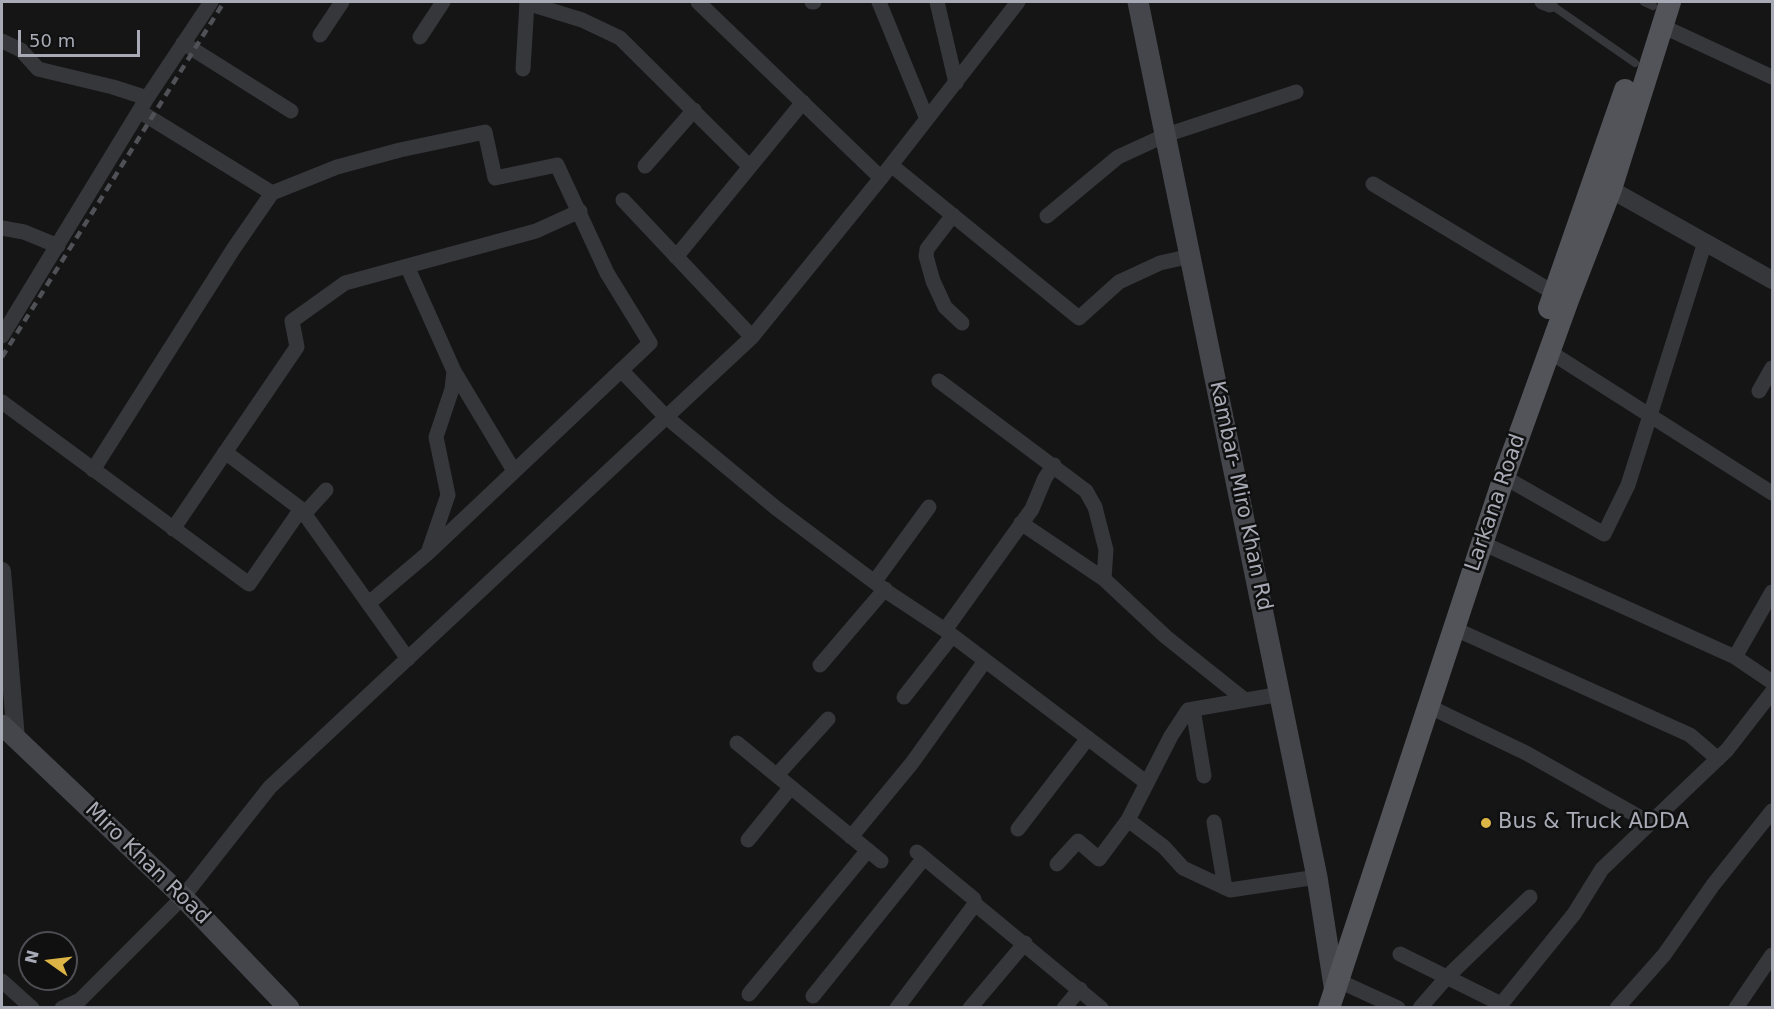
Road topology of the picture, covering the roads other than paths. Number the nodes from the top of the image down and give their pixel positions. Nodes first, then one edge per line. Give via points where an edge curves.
1 (211, 2) edge
2 (342, 2) edge
3 (442, 2) edge
4 (527, 2) edge
5 (698, 2) edge
6 (879, 2) edge
7 (937, 2) edge
8 (1018, 2) edge
9 (1138, 2) edge
10 (1548, 3) edge
11 (1657, 7) edge
12 (2, 26) edge
13 (320, 35) dead end
14 (420, 37) dead end
15 (4, 42) edge
16 (183, 44) junction
17 (1635, 63) junction
18 (523, 69) dead end
19 (1773, 77) edge
20 (956, 83) junction
21 (1296, 92) dead end
22 (803, 102) junction
23 (143, 104) junction
24 (694, 110) junction
25 (291, 111) dead end
26 (927, 119) junction
27 (1166, 135) junction
28 (891, 165) junction
29 (645, 166) dead end
30 (749, 166) junction
31 (881, 178) junction
32 (1372, 184) dead end
33 (1603, 185) junction
34 (272, 193) junction
35 (623, 200) dead end
36 (580, 211) junction
37 (953, 214) junction
38 (1047, 216) dead end
39 (2, 228) edge
40 (1705, 242) junction
41 (58, 246) junction
42 (1191, 256) junction
43 (676, 257) junction
44 (407, 266) junction
45 (1773, 280) edge
46 (1554, 293) junction
47 (962, 323) dead end
48 (2, 336) edge
49 (752, 337) junction
50 (1550, 352) junction
51 (1773, 368) edge
52 (621, 370) junction
53 (454, 371) junction
54 (939, 381) dead end
55 (1759, 391) dead end
56 (2, 402) edge
57 (1649, 415) junction
58 (665, 416) junction
59 (225, 452) junction
60 (1054, 465) junction
61 (93, 470) junction
62 (514, 471) junction
63 (1504, 477) junction
64 (326, 490) dead end
65 (1773, 493) edge
66 (929, 507) dead end
67 (303, 511) junction
68 (1021, 523) junction
69 (173, 529) junction
70 (1482, 543) junction
71 (428, 553) junction
72 (2, 571) edge
73 (1104, 579) junction
74 (880, 585) junction
75 (1773, 592) edge
76 (369, 603) junction
77 (1455, 629) junction
78 (949, 633) junction
79 (1735, 657) junction
80 (408, 659) junction
81 (985, 661) junction
82 (820, 665) dead end
83 (1773, 682) edge
84 (1773, 692) edge
85 (1281, 694) junction
86 (904, 697) dead end
87 (1245, 700) junction
88 (1430, 707) junction
89 (1193, 709) junction
90 (828, 719) dead end
91 (9, 732) edge
92 (1088, 738) junction
93 (737, 743) dead end
94 (1718, 759) junction
95 (777, 775) junction
96 (1204, 776) dead end
97 (1147, 783) junction
98 (791, 787) junction
99 (1395, 790) junction
100 (1773, 812) edge
101 (1128, 820) junction
102 (1214, 822) dead end
103 (1650, 823) junction
104 (1018, 829) dead end
105 (850, 837) junction
106 (748, 840) dead end
107 (868, 850) junction
108 (881, 861) dead end
109 (1057, 864) dead end
110 (1317, 877) junction
111 (1225, 888) junction
112 (183, 897) junction
113 (1530, 897) dead end
114 (975, 904) junction
115 (1025, 943) junction
116 (1400, 954) dead end
117 (1773, 955) edge
118 (1447, 977) junction
119 (2, 981) edge
120 (1333, 987) edge
121 (1080, 989) junction
122 (749, 994) dead end
123 (813, 996) dead end
124 (1376, 1003) edge
125 (1499, 1006) edge
126 (32, 1008) edge
127 (62, 1008) edge
128 (289, 1008) edge
129 (897, 1008) edge
130 (970, 1008) edge
131 (1064, 1008) edge
132 (1101, 1008) edge
133 (1318, 1008) edge
134 (1398, 1008) edge
135 (1420, 1008) edge
136 (1617, 1008) edge
137 (1736, 1008) edge

1 - 16 street
2 - 13 street
3 - 14 street
4 - 18 street
4 - 24 street via 582,20 620,38
5 - 22 street
6 - 26 street
7 - 20 street
8 - 20 street
9 - 27 main road, Kambar- Miro Khan Rd
10 - 17 lane
11 - 17 main road, Larkana Road
11 - 19 street
11 - 33 main road, Larkana Road
12 - 15 street
15 - 23 street via 21,50 38,69 113,87
16 - 23 street
16 - 25 street
17 - 33 main road, Larkana Road
20 - 26 street
21 - 27 street
22 - 30 street
22 - 31 street
23 - 34 street
23 - 41 street
24 - 29 street
24 - 30 street
26 - 28 street
27 - 38 street via 1118,157
27 - 42 main road, Kambar- Miro Khan Rd
28 - 31 street
28 - 37 street
30 - 43 street
31 - 49 street
32 - 46 street
33 - 40 street
33 - 46 main road, Larkana Road
33 - 50 main road, Larkana Road
34 - 36 street via 337,167 485,132 495,178 557,165
34 - 61 street
35 - 43 street
36 - 44 street via 536,231
36 - 52 street via 607,273 650,343
37 - 42 street via 1079,318 1119,282 1160,263
37 - 47 street via 926,256 945,307
39 - 41 street
40 - 45 street
40 - 57 street
41 - 48 street
42 - 85 main road, Kambar- Miro Khan Rd
43 - 49 street
44 - 53 street
44 - 59 street via 345,283 292,321 297,347
46 - 99 main road, Larkana Road via 1478,512
49 - 58 street
50 - 57 street
50 - 63 main road, Larkana Road
51 - 55 street
52 - 58 street
52 - 62 street
53 - 62 street
53 - 71 street via 436,437 448,495
54 - 60 street
56 - 61 street
57 - 63 street via 1628,485 1604,534
57 - 65 street
58 - 74 street via 776,508
58 - 80 street
59 - 67 street
59 - 69 street
60 - 68 street
60 - 73 street via 1086,491 1095,507 1106,550
61 - 69 street
62 - 71 street
63 - 70 main road, Larkana Road
64 - 67 street
66 - 74 street
67 - 69 street via 249,584
67 - 76 street
68 - 73 street
68 - 78 street
70 - 77 main road, Larkana Road
70 - 79 street
71 - 76 street
72 - 91 street
73 - 87 street via 1166,637
74 - 78 street
74 - 82 street
75 - 79 street
76 - 80 street
77 - 88 main road, Larkana Road
77 - 94 street via 1690,735
78 - 81 street
78 - 86 street
79 - 83 street
80 - 112 street via 270,787
81 - 92 street
81 - 105 street via 912,763
84 - 94 street
85 - 87 street
85 - 110 main road, Kambar- Miro Khan Rd
87 - 89 street
88 - 99 main road, Larkana Road
88 - 103 street via 1526,753
89 - 96 street
89 - 97 street via 1188,710 1171,736
90 - 95 street
91 - 112 main road, Miro Khan Road
92 - 97 street
92 - 104 street
93 - 95 street
94 - 103 street
95 - 98 street
97 - 101 street
98 - 105 street
98 - 106 street
99 - 120 main road, Larkana Road
100 - 136 street via 1713,885 1664,955
101 - 109 street via 1099,859 1078,841
101 - 111 street via 1164,847 1183,868
102 - 111 street
103 - 125 street via 1602,869 1574,914
105 - 107 street
107 - 108 street
107 - 122 street
110 - 111 street
110 - 120 main road, Kambar- Miro Khan Rd
112 - 127 street via 80,1000
112 - 128 main road, Miro Khan Road
113 - 118 street
114 - 115 street
114 - 123 street via 974,899 921,855
114 - 129 street
115 - 121 street
115 - 130 street
116 - 118 street
117 - 137 street
118 - 125 street
118 - 135 street
119 - 126 street
120 - 124 street
120 - 133 main road, Larkana Road
121 - 131 street
121 - 132 street
124 - 134 street

